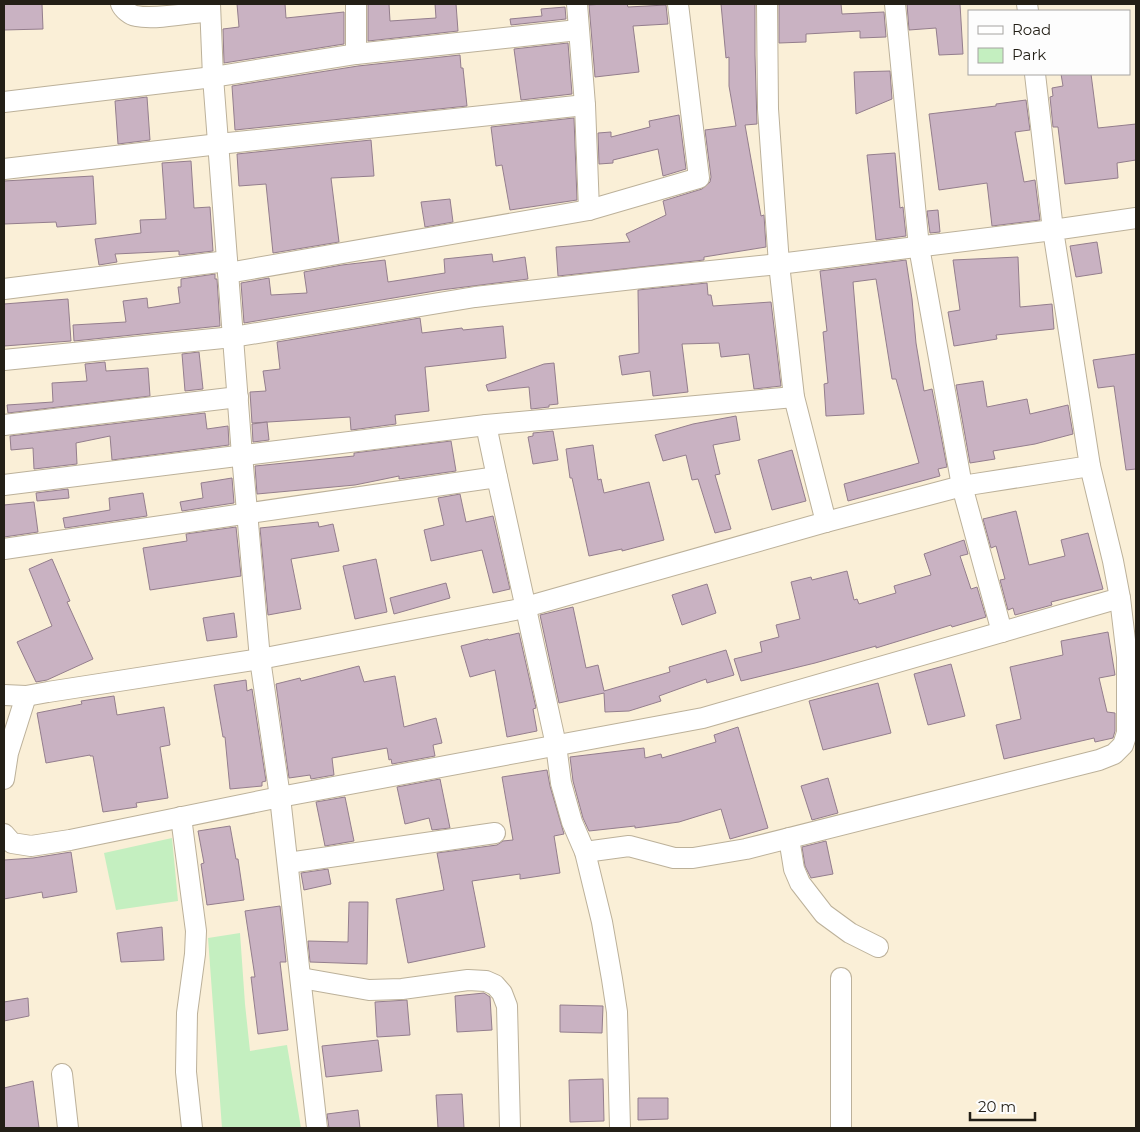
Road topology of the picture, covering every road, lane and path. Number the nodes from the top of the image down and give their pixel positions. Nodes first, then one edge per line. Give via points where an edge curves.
1 (122, 4) edge
2 (356, 4) edge
3 (577, 4) edge
4 (678, 4) edge
5 (767, 4) edge
6 (895, 4) edge
7 (210, 8) edge
8 (578, 30) junction
9 (356, 54) junction
10 (1035, 75) edge
11 (213, 77) junction
12 (4, 102) edge
13 (585, 105) junction
14 (219, 144) junction
15 (4, 170) edge
16 (589, 210) junction
17 (1136, 218) edge
18 (1053, 230) junction
19 (919, 247) junction
20 (779, 264) junction
21 (228, 267) junction
22 (4, 289) edge
23 (233, 337) junction
24 (4, 360) edge
25 (238, 397) junction
26 (794, 397) junction
27 (4, 425) edge
28 (486, 425) junction
29 (242, 455) junction
30 (1090, 466) junction
31 (497, 477) junction
32 (4, 485) edge
33 (962, 486) junction
34 (247, 514) junction
35 (826, 522) junction
36 (4, 549) edge
37 (1120, 598) junction
38 (526, 606) junction
39 (1002, 632) junction
40 (260, 659) junction
41 (4, 695) edge
42 (26, 696) junction
43 (556, 745) junction
44 (4, 779) edge
45 (280, 797) junction
46 (181, 817) junction
47 (495, 833) dead end
48 (4, 834) edge
49 (789, 838) junction
50 (586, 852) junction
51 (288, 863) junction
52 (878, 947) dead end
53 (301, 978) junction
54 (841, 978) dead end
55 (62, 1074) dead end
56 (68, 1128) edge
57 (192, 1128) edge
58 (317, 1128) edge
59 (510, 1128) edge
60 (620, 1128) edge
61 (841, 1128) edge

1 - 7 street via 134,16 152,17
2 - 9 street
3 - 8 street
4 - 16 street via 699,178
5 - 20 street via 768,109
6 - 19 street
7 - 11 street
8 - 9 street
8 - 13 street
9 - 11 street
10 - 18 street
11 - 12 street
11 - 14 street
13 - 14 street
13 - 16 street
14 - 15 street
14 - 21 street
16 - 21 street
17 - 18 street
18 - 19 street
18 - 30 street
19 - 20 street
19 - 33 street
20 - 23 street via 475,297
20 - 26 street
21 - 22 street
21 - 23 street
23 - 24 street
23 - 25 street
25 - 27 street
25 - 29 street
26 - 28 street
26 - 35 street
28 - 29 street
28 - 31 street
29 - 32 street
29 - 34 street
30 - 33 street
30 - 37 street
31 - 34 street
31 - 38 street
33 - 35 street
33 - 39 street
34 - 36 street
34 - 40 street
35 - 38 street
37 - 39 street
37 - 49 street via 1127,657 1127,733 1123,745 1114,754
38 - 40 street
38 - 43 street
39 - 43 street via 704,718
40 - 42 street
40 - 45 street
41 - 42 street
42 - 44 street via 8,753
43 - 45 street
43 - 50 street via 561,783 572,822
45 - 46 street
45 - 51 street
46 - 48 street via 31,846 12,843
46 - 57 street via 196,931 186,1072
47 - 51 street
49 - 50 street via 693,858 674,858 629,846
49 - 52 street via 794,869 824,914 850,933
50 - 60 street via 617,1012
51 - 53 street
53 - 58 street
53 - 59 street via 369,990 468,980 495,985 507,1006
54 - 61 street
55 - 56 street

